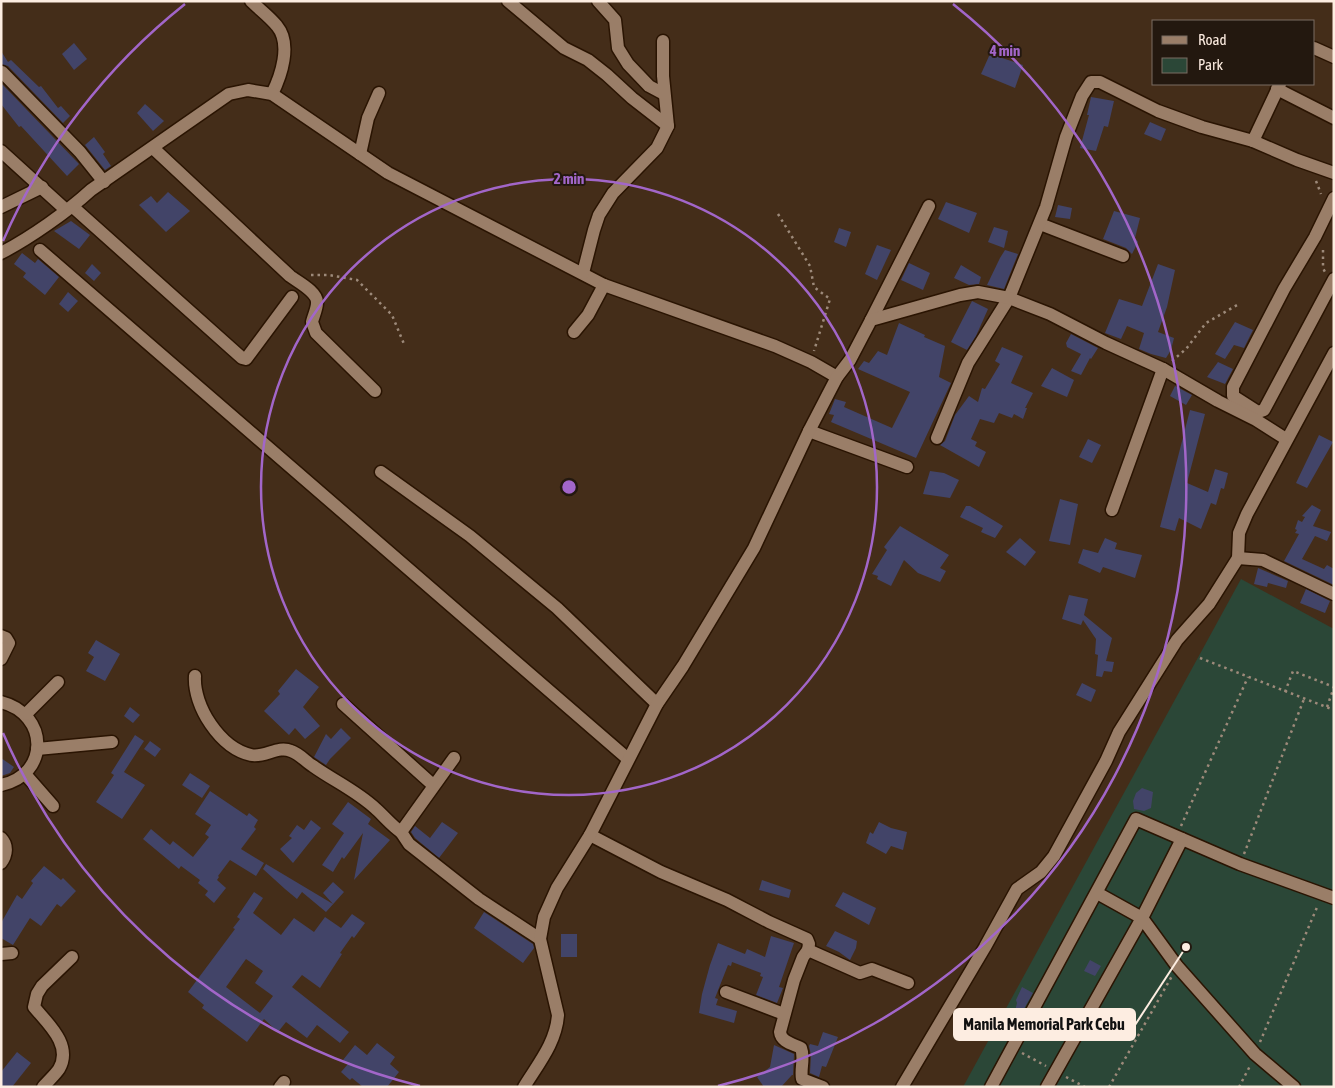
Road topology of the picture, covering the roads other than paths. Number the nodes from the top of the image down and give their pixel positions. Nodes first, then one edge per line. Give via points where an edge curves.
1 (251, 1) edge
2 (508, 1) edge
3 (598, 1) edge
4 (663, 41) dead end
5 (1315, 48) edge
6 (1334, 58) edge
7 (2, 72) edge
8 (1278, 87) edge
9 (379, 93) dead end
10 (272, 94) junction
11 (664, 94) junction
12 (1334, 118) edge
13 (668, 126) junction
14 (1253, 141) junction
15 (153, 148) junction
16 (1, 152) edge
17 (360, 154) junction
18 (1334, 173) edge
19 (104, 182) junction
20 (42, 188) junction
21 (1334, 198) edge
22 (929, 206) dead end
23 (1, 207) edge
24 (69, 209) junction
25 (1040, 224) junction
26 (40, 250) dead end
27 (1, 254) edge
28 (1123, 256) dead end
29 (583, 273) junction
30 (1333, 282) edge
31 (604, 285) junction
32 (292, 297) dead end
33 (1009, 298) junction
34 (871, 320) junction
35 (574, 332) dead end
36 (1334, 353) edge
37 (1163, 369) junction
38 (837, 378) junction
39 (375, 391) dead end
40 (809, 431) junction
41 (937, 438) dead end
42 (1286, 439) junction
43 (907, 467) dead end
44 (381, 472) dead end
45 (1112, 510) dead end
46 (1238, 558) junction
47 (1334, 594) edge
48 (1, 636) edge
49 (1, 659) edge
50 (195, 676) dead end
51 (58, 682) dead end
52 (1, 702) edge
53 (343, 704) dead end
54 (657, 704) junction
55 (26, 714) junction
56 (112, 742) dead end
57 (37, 749) junction
58 (454, 758) dead end
59 (628, 759) junction
60 (25, 774) junction
61 (1, 785) edge
62 (433, 785) junction
63 (53, 806) dead end
64 (401, 832) junction
65 (590, 836) junction
66 (1, 838) edge
67 (1179, 838) junction
68 (1, 863) edge
69 (1097, 893) junction
70 (1328, 896) edge
71 (1142, 918) junction
72 (540, 939) junction
73 (808, 950) junction
74 (72, 958) dead end
75 (908, 983) dead end
76 (726, 992) dead end
77 (784, 1014) junction
78 (42, 1087) edge
79 (524, 1087) edge
80 (823, 1087) edge
81 (902, 1087) edge
82 (991, 1087) edge
83 (1047, 1087) edge
84 (1294, 1087) edge

1 - 10 street via 278,26 284,38 283,67
2 - 13 street via 564,48 608,75
3 - 11 street via 615,20 618,48 628,64 649,86
4 - 11 street
5 - 6 street
7 - 19 street via 80,152
8 - 12 street
8 - 14 street
9 - 17 street via 368,118
10 - 15 street via 248,90 229,94
10 - 17 street
11 - 13 street
13 - 29 street via 657,148 613,193 599,215
14 - 18 street
14 - 25 street via 1193,124 1158,111 1100,82 1091,82 1066,137
15 - 19 street
15 - 39 street via 290,276 312,292 317,304 312,322 316,333
16 - 20 street
17 - 29 street via 388,172
19 - 24 street
20 - 23 street
20 - 24 street
21 - 30 street via 1234,387 1233,396 1258,412 1264,410
22 - 34 street
24 - 27 street
24 - 32 street via 242,358 246,359
25 - 28 street
25 - 33 street
26 - 59 street
29 - 31 street
31 - 35 street via 588,315
31 - 38 street via 775,346
33 - 34 street via 978,292
33 - 37 street via 1050,314
33 - 41 street via 968,363
34 - 38 street
36 - 42 street
37 - 42 street
37 - 45 street
38 - 40 street
40 - 43 street
40 - 54 street via 754,548
42 - 46 street via 1239,533
44 - 54 street via 470,536 557,608
46 - 47 street via 1264,560
46 - 81 street via 1209,604 1177,640 1124,724 1054,856 1042,872 1017,889
48 - 49 street via 9,643
50 - 64 street via 196,694 204,714 231,745 252,755 290,750 353,790
51 - 55 street
52 - 55 street
53 - 62 street
54 - 59 street
55 - 57 street via 36,730
56 - 57 street
57 - 60 street
58 - 62 street
59 - 65 street
60 - 61 street
60 - 63 street
62 - 64 street
64 - 72 street via 409,844 479,899
65 - 72 street via 557,888 544,917
65 - 73 street via 807,939
66 - 68 street via 6,848
67 - 69 street via 1136,819
67 - 70 street
67 - 71 street
69 - 71 street
69 - 82 street
71 - 83 street
71 - 84 street via 1177,966 1255,1054
72 - 79 street via 558,1015 557,1027 553,1040
73 - 75 street via 860,973 872,969
73 - 77 street via 794,980
74 - 78 street via 36,994 34,1006 61,1042 62,1057 60,1068
76 - 77 street
77 - 80 street via 781,1037 801,1048 804,1054 800,1071 802,1079

